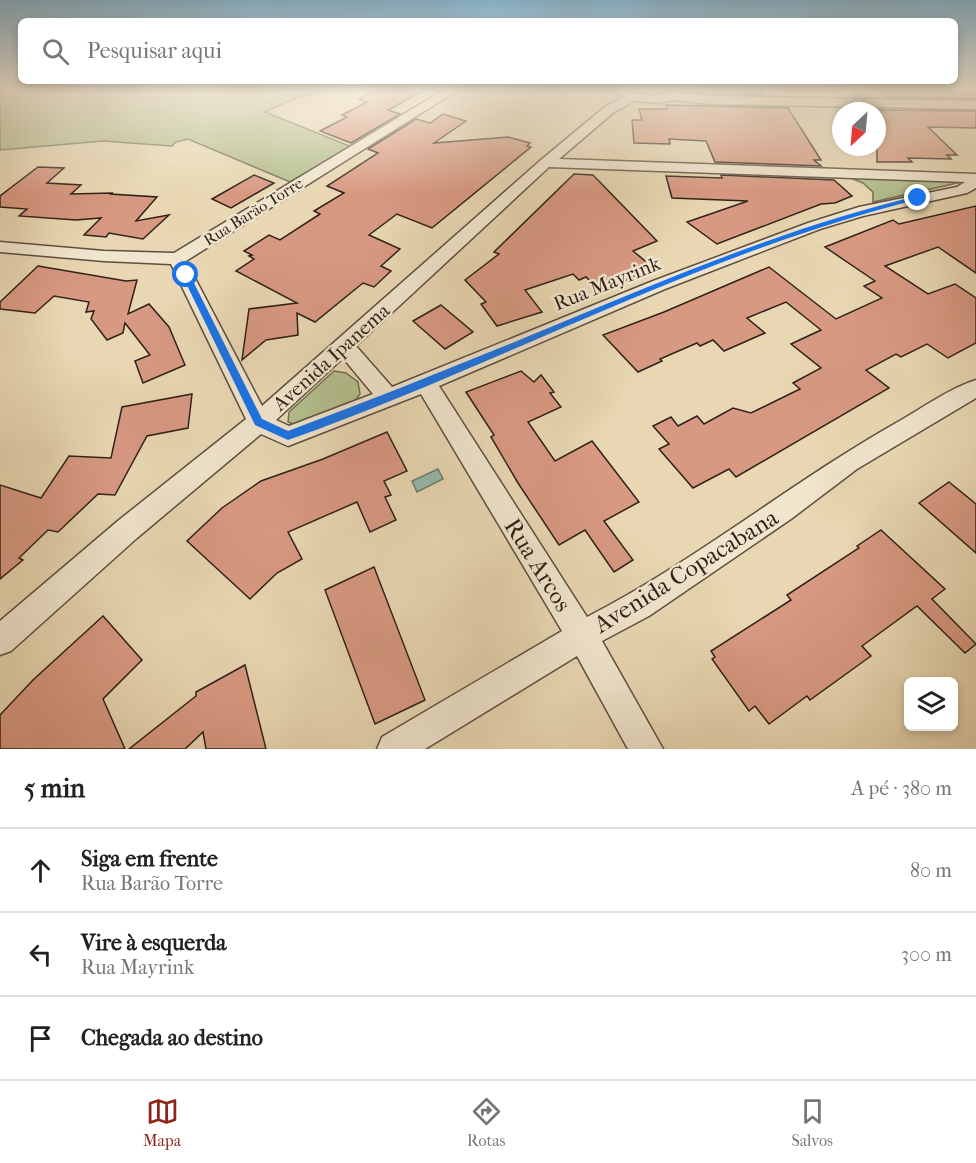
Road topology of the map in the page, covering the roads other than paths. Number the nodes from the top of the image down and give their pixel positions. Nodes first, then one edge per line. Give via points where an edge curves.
1 (399, 123) edge
2 (593, 123) edge
3 (546, 163) junction
4 (829, 172) junction
5 (976, 178) edge
6 (866, 196) junction
7 (0, 247) edge
8 (177, 259) junction
9 (342, 345) junction
10 (426, 383) junction
11 (976, 388) edge
12 (387, 397) junction
13 (259, 422) junction
14 (582, 636) junction
15 (0, 640) edge
16 (394, 749) edge
17 (646, 749) edge

1 - 8 street, Rua Barão Torre
2 - 3 street, Avenida Ipanema
3 - 4 street
3 - 9 street, Avenida Ipanema
4 - 5 street
4 - 6 street
5 - 6 street, Rua Mayrink via 962,190
6 - 10 street, Rua Mayrink via 814,226 659,285
7 - 8 street
8 - 13 street
9 - 12 street
9 - 13 street, Avenida Ipanema
10 - 12 street, Rua Mayrink
10 - 14 street, Rua Arcos
11 - 14 street, Avenida Copacabana via 849,462 639,606
12 - 13 street, Rua Mayrink via 288,435
13 - 15 street, Avenida Ipanema
14 - 16 street, Avenida Copacabana
14 - 17 street, Rua Arcos

